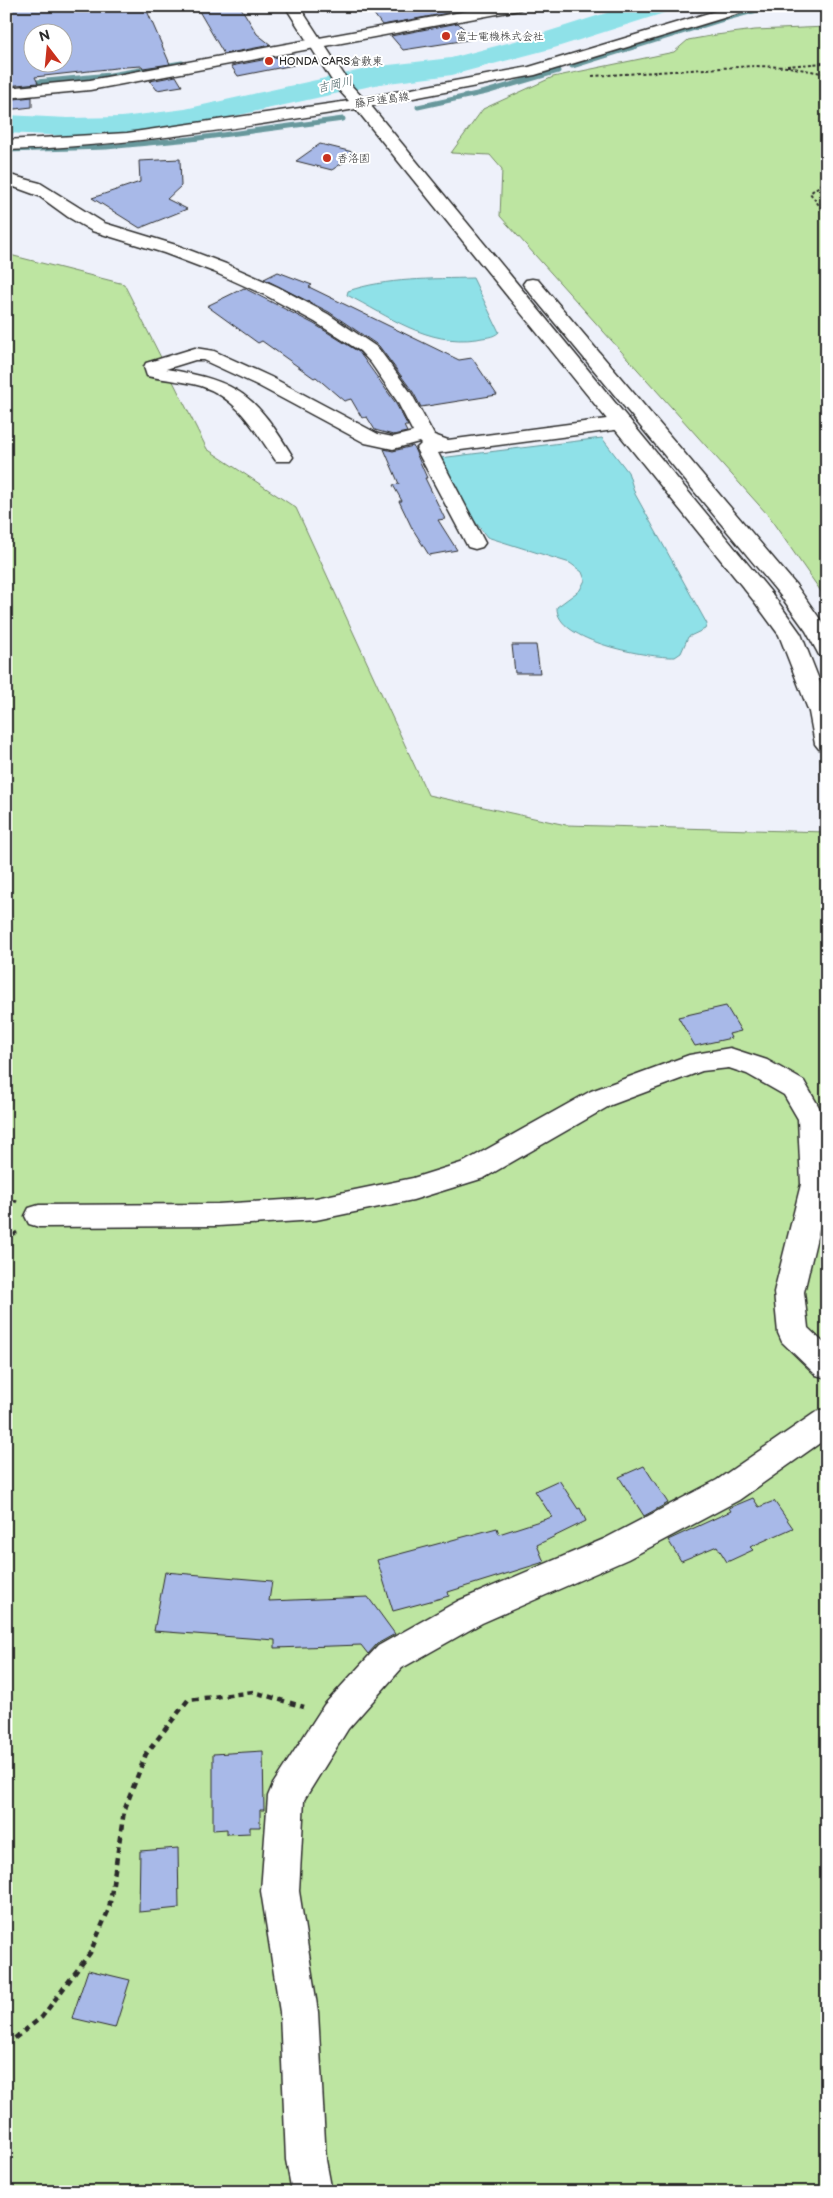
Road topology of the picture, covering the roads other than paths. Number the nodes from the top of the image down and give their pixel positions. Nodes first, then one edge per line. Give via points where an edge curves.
1 (292, 6) edge
2 (306, 6) edge
3 (519, 6) edge
4 (748, 6) edge
5 (725, 10) edge
6 (461, 13) edge
7 (322, 43) junction
8 (345, 61) dead end
9 (6, 93) edge
10 (368, 97) junction
11 (6, 145) edge
12 (442, 176) dead end
13 (6, 179) edge
14 (519, 268) dead end
15 (622, 423) junction
16 (425, 435) junction
17 (447, 446) junction
18 (283, 457) dead end
19 (475, 543) dead end
20 (790, 634) junction
21 (824, 638) edge
22 (827, 744) edge
23 (39, 1216) dead end
24 (827, 1366) edge
25 (827, 1421) edge
26 (312, 2192) edge

1 - 7 street
2 - 7 street
3 - 6 street
4 - 5 street, 藤戸連島線
5 - 10 street, 藤戸連島線 via 558,64 469,85
6 - 7 street
7 - 8 street
7 - 9 street via 90,85
7 - 10 street via 333,72 344,87
10 - 11 street, 藤戸連島線 via 154,136
10 - 12 street via 393,116
10 - 15 street via 378,123
13 - 16 street via 25,181 45,190 78,218 99,228 228,272 340,328 368,349 411,407
14 - 21 street via 737,526
15 - 17 street
15 - 20 street
16 - 17 street via 431,442
16 - 18 street via 393,443 372,439 264,381 206,355 195,354 153,367 154,372 225,390 261,422
17 - 19 street via 426,449
20 - 21 street
20 - 22 street via 820,712
23 - 24 street via 218,1215 316,1209 413,1189 474,1170 601,1098 699,1062 730,1058 757,1067 794,1088 812,1119 815,1184 790,1292 793,1333
25 - 26 street via 728,1490 616,1548 470,1612 390,1657 336,1716 286,1796 280,1891 299,2012 306,2160

